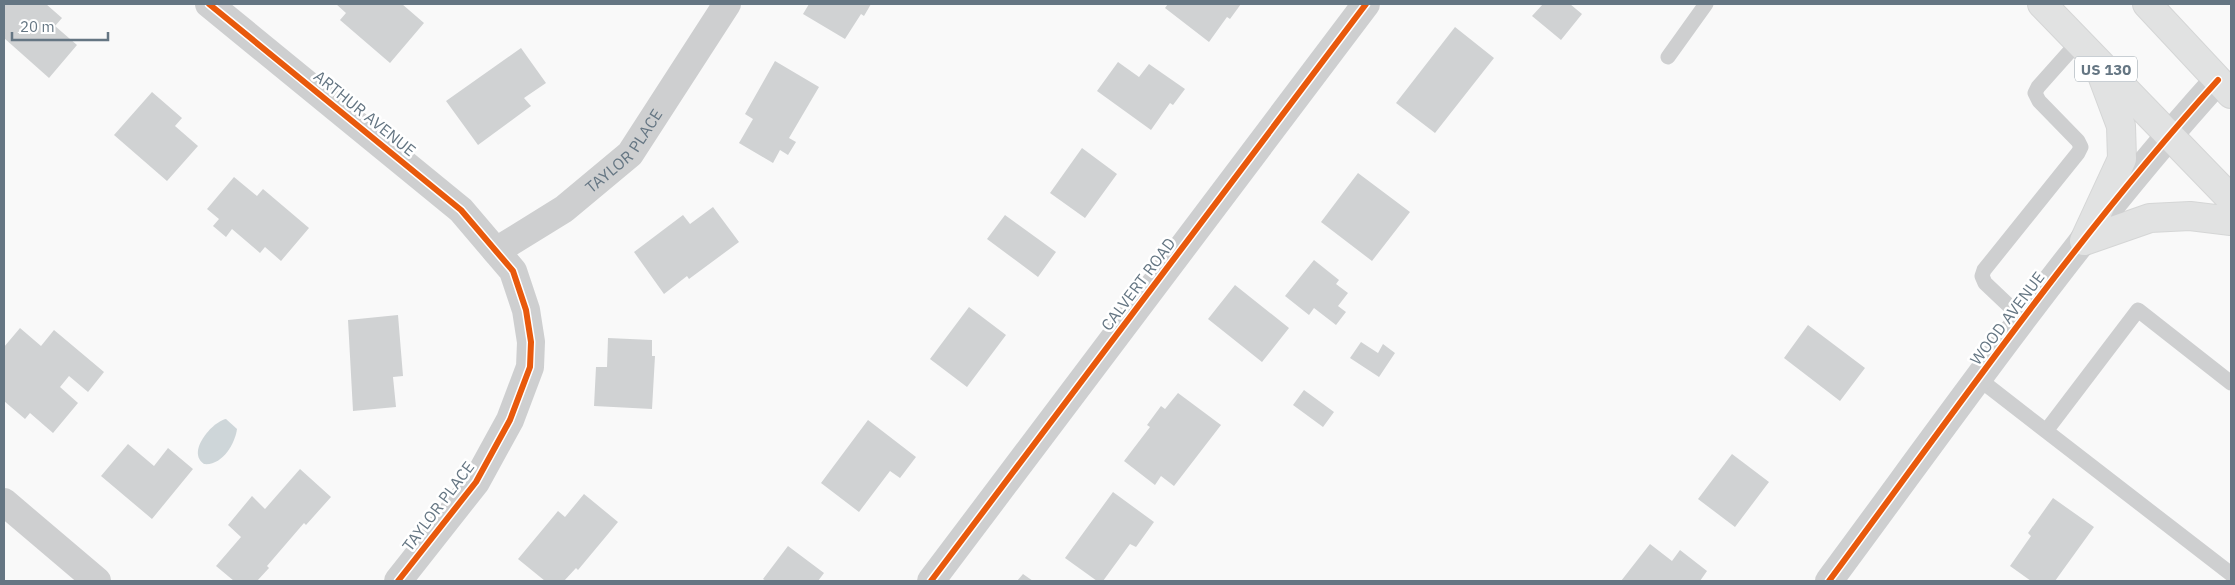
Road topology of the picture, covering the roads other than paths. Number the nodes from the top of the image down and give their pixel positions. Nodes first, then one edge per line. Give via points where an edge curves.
1 (209, 4) edge
2 (727, 4) edge
3 (1366, 4) edge
4 (1706, 4) edge
5 (2042, 4) edge
6 (2147, 4) edge
7 (2087, 50) junction
8 (1668, 57) dead end
9 (2225, 87) edge
10 (2169, 134) junction
11 (2231, 199) edge
12 (2231, 221) edge
13 (2084, 241) junction
14 (496, 251) junction
15 (2023, 320) junction
16 (1979, 379) junction
17 (2231, 383) edge
18 (2046, 431) junction
19 (4, 502) edge
20 (2231, 574) edge
21 (97, 581) edge
22 (398, 581) edge
23 (931, 581) edge
24 (1829, 581) edge

1 - 14 street, ARTHUR AVENUE via 460,210
2 - 14 street, TAYLOR PLACE via 630,154 564,209
3 - 23 street, CALVERT ROAD
4 - 8 lane
5 - 7 highway, US 130
6 - 9 highway
7 - 10 highway, US 130
7 - 13 highway via 2121,126 2122,159
7 - 15 lane via 2038,87 2035,94 2081,147 1982,276 1985,283
9 - 10 street, WOOD AVENUE
10 - 11 highway, US 130
10 - 13 street, WOOD AVENUE
12 - 13 highway via 2190,216 2150,218
13 - 15 street, WOOD AVENUE
14 - 22 street, TAYLOR PLACE via 513,271 526,310 531,342 530,367 510,420 476,482
15 - 16 street, WOOD AVENUE
16 - 18 lane
16 - 24 street, WOOD AVENUE
17 - 18 lane via 2138,310
18 - 20 lane
19 - 21 street

